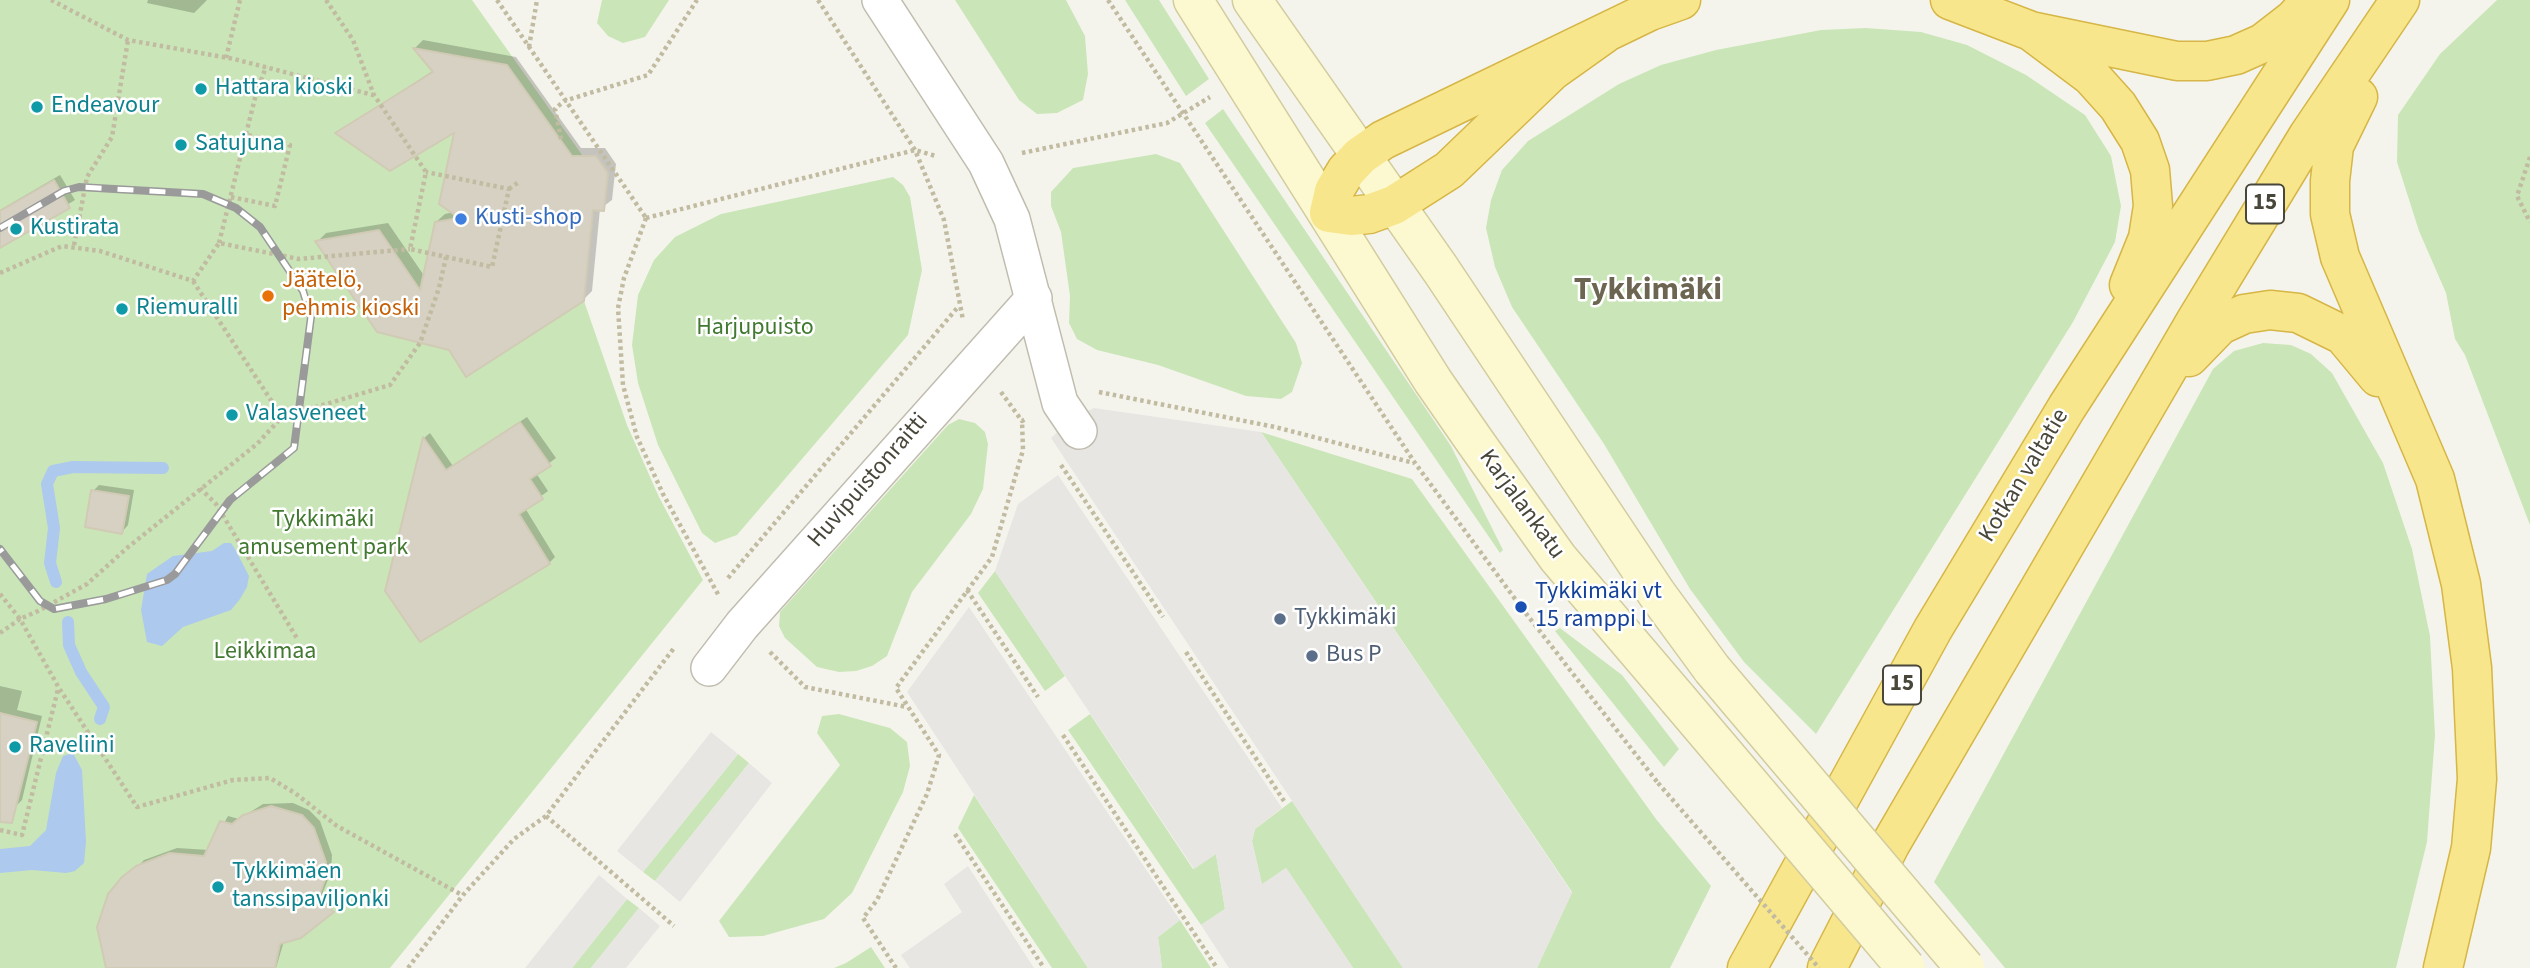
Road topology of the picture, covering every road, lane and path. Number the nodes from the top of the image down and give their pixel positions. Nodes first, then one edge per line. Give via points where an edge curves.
1 (51, 0) edge
2 (240, 0) edge
3 (327, 0) edge
4 (497, 0) edge
5 (537, 0) edge
6 (697, 0) edge
7 (818, 0) edge
8 (880, 0) edge
9 (1108, 0) edge
10 (1193, 0) edge
11 (1252, 0) edge
12 (1681, 0) edge
13 (1950, 0) edge
14 (2311, 0) edge
15 (2330, 0) edge
16 (2400, 0) edge
17 (2411, 0) edge
18 (2031, 31) junction
19 (1604, 34) junction
20 (128, 40) junction
21 (529, 48) junction
22 (226, 58) junction
23 (266, 67) junction
24 (374, 95) junction
25 (1212, 95) dead end
26 (564, 101) junction
27 (1182, 114) junction
28 (248, 135) junction
29 (561, 139) dead end
30 (915, 150) junction
31 (1011, 156) dead end
32 (1360, 156) junction
33 (2530, 157) edge
34 (940, 158) dead end
35 (426, 172) junction
36 (520, 181) dead end
37 (509, 189) junction
38 (231, 197) junction
39 (1394, 205) junction
40 (1329, 213) junction
41 (646, 218) junction
42 (2530, 222) edge
43 (219, 243) junction
44 (74, 246) junction
45 (410, 249) junction
46 (446, 257) junction
47 (0, 273) edge
48 (193, 281) junction
49 (1034, 298) junction
50 (959, 306) dead end
51 (1091, 392) dead end
52 (2067, 407) junction
53 (2141, 415) junction
54 (282, 416) junction
55 (2408, 418) junction
56 (1022, 421) dead end
57 (1079, 431) dead end
58 (1059, 462) dead end
59 (1415, 463) junction
60 (200, 488) junction
61 (967, 590) junction
62 (0, 594) edge
63 (1163, 617) dead end
64 (20, 619) junction
65 (742, 625) junction
66 (0, 633) edge
67 (299, 640) dead end
68 (1186, 652) dead end
69 (709, 668) dead end
70 (59, 688) junction
71 (1038, 697) dead end
72 (907, 706) junction
73 (1063, 735) dead end
74 (1284, 801) dead end
75 (546, 816) dead end
76 (0, 830) edge
77 (955, 834) dead end
78 (463, 895) dead end
79 (674, 926) dead end
80 (2444, 960) edge
81 (896, 968) edge
82 (1044, 968) edge
83 (1217, 968) edge
84 (1746, 968) edge
85 (1819, 968) edge
86 (1827, 968) edge
87 (1906, 968) edge
88 (1965, 968) edge

1 - 20 path
2 - 22 path
3 - 24 path via 353,40
4 - 21 path
5 - 21 path
6 - 26 path via 648,75
7 - 30 path
8 - 49 street via 986,163 1012,219
9 - 27 path
10 - 40 main road, Karjalankatu
11 - 32 main road
12 - 19 highway
13 - 18 highway
14 - 18 highway via 2263,43 2207,61 2159,58
15 - 52 highway, Kotkan valtatie / 15
16 - 53 highway, 15 via 2258,215
17 - 55 highway via 2347,116 2334,146 2330,181 2330,214 2340,257
18 - 52 highway via 2091,76 2118,106 2140,141 2150,170 2153,206 2148,238
19 - 32 highway via 1448,106
19 - 39 highway via 1552,71 1448,170
20 - 22 path
20 - 44 path via 112,137 87,177
21 - 26 path
22 - 23 path
23 - 24 path
23 - 28 path
24 - 35 path
25 - 27 path
26 - 29 path via 555,109
26 - 41 path
27 - 31 path via 1167,123
27 - 59 path
28 - 38 path
28 - 38 path via 290,145 275,206
30 - 34 path
30 - 41 path
30 - 50 path via 944,220
32 - 39 main road
32 - 40 highway via 1334,191
33 - 42 path via 2517,196
35 - 37 path
35 - 45 path
36 - 37 path
37 - 46 path via 492,267
38 - 43 path
39 - 40 highway via 1368,214
39 - 88 main road, bridge via 1712,669
40 - 87 main road, Karjalankatu, bridge via 1433,381 1558,558
41 - 65 path via 618,308 623,385 637,437 663,495 716,592
43 - 45 path via 299,259
43 - 48 path
44 - 47 path via 62,246
44 - 48 path
45 - 46 path
46 - 54 path via 420,343 390,384
48 - 54 path
49 - 57 street via 1060,403
49 - 65 street, Huvipuistonraitti
51 - 59 path via 1275,427
52 - 84 highway, Kotkan valtatie / 15 via 1933,629
53 - 55 highway via 2220,325 2244,314 2270,310 2298,313 2343,335
53 - 86 highway, 15 via 1904,821
54 - 60 path via 257,443
55 - 80 highway via 2435,479 2449,531 2472,668 2477,779 2470,848
56 - 61 path via 1023,450 992,558
58 - 63 path
59 - 85 path, bridge via 1658,783
60 - 64 path via 87,584
60 - 67 path via 223,515
61 - 71 path
61 - 72 path via 896,688
62 - 64 path
64 - 66 path
64 - 70 path
65 - 69 street, Huvipuistonraitti
65 - 72 path via 805,687
68 - 74 path
70 - 76 path via 22,835
70 - 78 path via 137,807 233,780 271,778 337,826
72 - 81 path via 939,755 927,794 877,900 863,918
73 - 83 path
75 - 79 path
77 - 82 path

